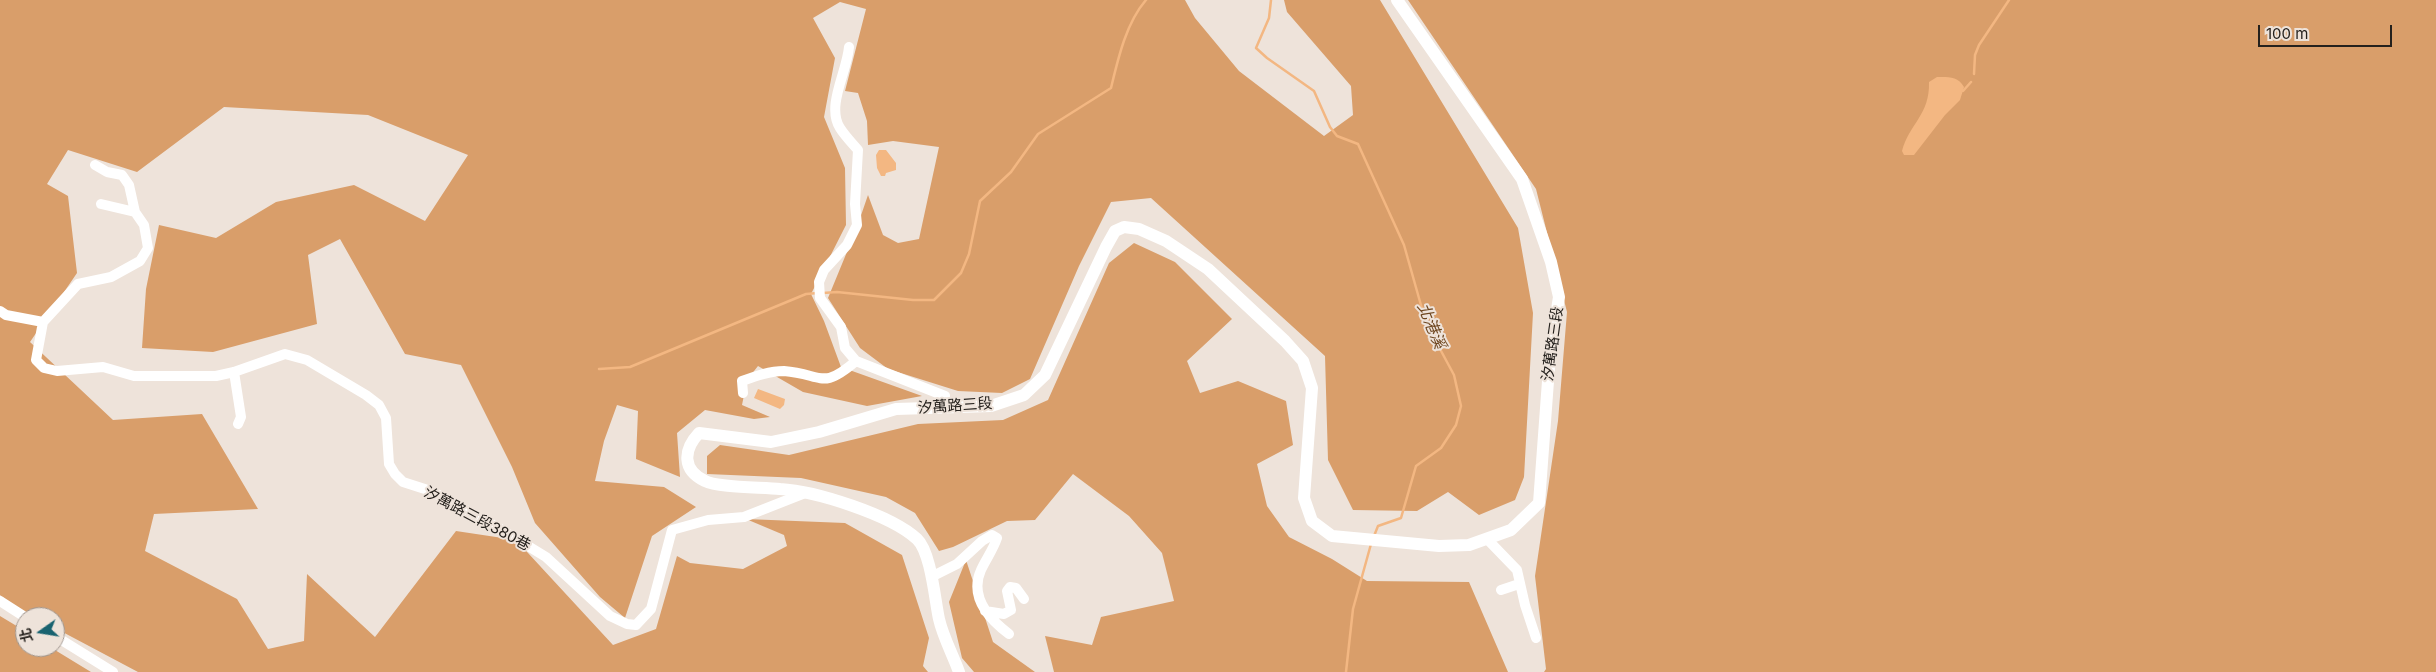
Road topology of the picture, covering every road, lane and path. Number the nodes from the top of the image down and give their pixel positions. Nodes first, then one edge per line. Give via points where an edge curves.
1 (1397, 0) edge
2 (849, 47) dead end
3 (96, 165) dead end
4 (101, 204) dead end
5 (135, 212) junction
6 (0, 311) edge
7 (43, 322) junction
8 (856, 361) junction
9 (234, 372) junction
10 (743, 393) dead end
11 (946, 409) junction
12 (238, 424) dead end
13 (805, 493) junction
14 (1487, 539) junction
15 (932, 576) junction
16 (1519, 584) junction
17 (1501, 590) dead end
18 (1024, 599) dead end
19 (0, 601) edge
20 (15, 611) edge
21 (985, 611) junction
22 (1009, 634) dead end
23 (1536, 638) dead end
24 (65, 642) edge
25 (113, 672) edge
26 (960, 672) edge

1 - 14 street, 汐萬路三段 via 1522,179 1559,297 1549,364 1539,503 1511,530
2 - 8 street via 835,98 839,126 858,150 857,225 847,245 824,270 819,282 820,298 841,327 845,348
3 - 5 street via 107,172 122,175 129,185
4 - 5 street
5 - 7 street via 148,237 148,248 140,262 111,277 78,284
6 - 7 street
7 - 9 street, 汐萬路三段380巷 via 36,360 44,368 56,371 103,367 134,376 216,376
8 - 10 street via 831,378 784,371 768,373 742,381
8 - 11 street via 945,396
9 - 12 street via 241,417
9 - 13 street, 汐萬路三段380巷 via 285,354 291,355 307,360 366,395 379,405 386,418 389,464 402,482 430,491 546,556 610,616 627,624 636,625 652,609 672,530 708,520 744,517
11 - 13 street, 汐萬路三段 via 896,409 772,442 699,433 688,447 686,458 692,472 707,482
11 - 14 street, 汐萬路三段 via 991,406 1024,395 1035,386 1045,375 1115,230 1124,227 1139,229 1166,241 1208,269 1303,362 1312,388 1304,498 1312,521 1332,536 1361,539 1438,546 1469,545
13 - 15 street, 汐萬路三段 via 861,508 894,523 919,540
14 - 16 street via 1517,570
15 - 21 street via 957,564 982,540 992,535 996,538 980,572 979,600
15 - 26 street, 汐萬路三段 via 939,621
16 - 17 street
16 - 23 street
18 - 21 street via 1016,588 1010,587 1011,610 1004,614
19 - 20 street
21 - 22 street via 990,620
24 - 25 street

